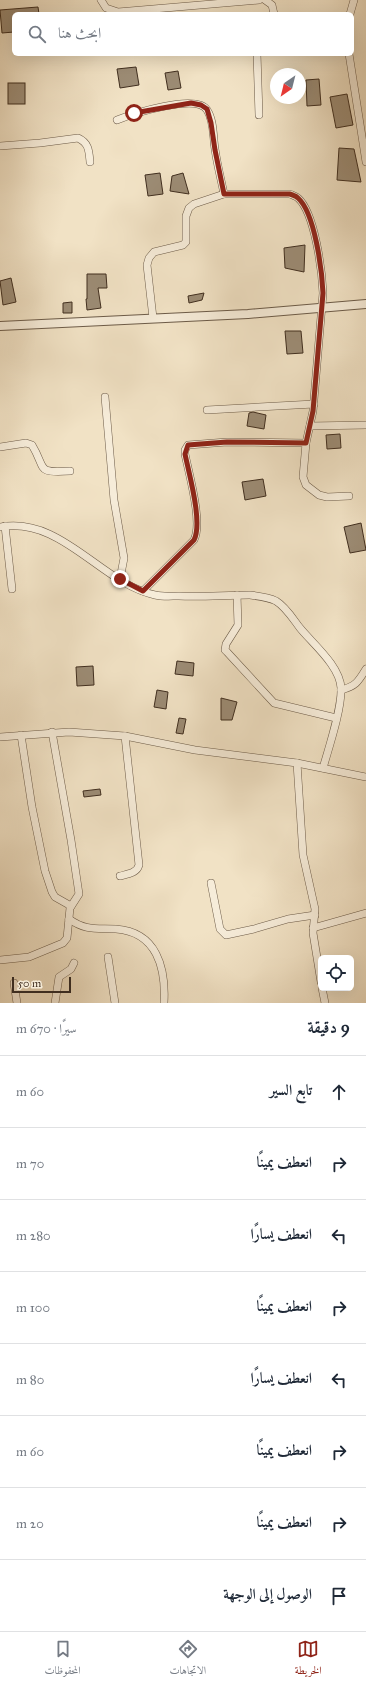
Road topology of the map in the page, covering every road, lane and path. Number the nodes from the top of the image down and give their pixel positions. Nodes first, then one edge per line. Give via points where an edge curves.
1 (101, 0) edge
2 (259, 0) edge
3 (265, 0) edge
4 (354, 0) edge
5 (274, 12) edge
6 (351, 12) edge
7 (257, 56) edge
8 (349, 56) edge
9 (259, 115) dead end
10 (116, 120) dead end
11 (0, 146) edge
12 (90, 162) dead end
13 (366, 162) edge
14 (224, 194) junction
15 (366, 304) edge
16 (322, 308) junction
17 (153, 318) junction
18 (0, 326) edge
19 (105, 397) dead end
20 (314, 404) junction
21 (207, 410) dead end
22 (310, 426) junction
23 (366, 426) edge
24 (306, 443) junction
25 (0, 447) edge
26 (70, 471) dead end
27 (349, 496) dead end
28 (2, 526) edge
29 (120, 579) junction
30 (12, 589) dead end
31 (143, 591) junction
32 (236, 595) junction
33 (366, 669) edge
34 (341, 690) junction
35 (336, 718) junction
36 (52, 732) junction
37 (21, 735) junction
38 (125, 736) junction
39 (0, 737) edge
40 (297, 763) junction
41 (324, 768) junction
42 (366, 777) edge
43 (120, 876) dead end
44 (211, 883) dead end
45 (71, 906) junction
46 (366, 913) edge
47 (315, 915) junction
48 (69, 919) junction
49 (313, 928) junction
50 (108, 957) dead end
51 (0, 960) edge
52 (318, 962) edge
53 (74, 963) dead end
54 (14, 983) dead end
55 (323, 991) edge
56 (17, 1003) edge
57 (55, 1003) edge
58 (115, 1003) edge
59 (164, 1003) edge
60 (325, 1003) edge

1 - 2 street via 106,8 118,12
3 - 5 street via 272,5
4 - 6 street
7 - 9 street
8 - 13 street
10 - 14 street via 134,113 191,103 207,109
11 - 12 street via 78,138 88,145
14 - 16 street via 290,194 297,198 305,209 313,230 322,276
14 - 17 street via 189,208 186,216 186,242 183,245 154,252 149,258 147,265
15 - 16 street
16 - 17 street
16 - 20 street
17 - 18 street
19 - 29 street via 114,500 124,558
20 - 21 street
20 - 22 street
22 - 23 street
22 - 24 street
24 - 27 street via 303,469 306,485 323,496
24 - 31 street via 227,442 188,445 185,454 197,519 197,533 194,540
25 - 26 street via 26,443 32,445 40,465 45,470
28 - 29 street via 26,526 53,536
28 - 30 street
29 - 31 street
31 - 32 street via 167,596
32 - 34 street via 264,597 282,606 332,665
32 - 35 street via 238,625 225,650 274,703
33 - 34 street via 353,687
34 - 35 street
35 - 41 street
36 - 37 street
36 - 38 street
36 - 45 street via 79,890
37 - 39 street
37 - 45 street via 45,871 55,897
38 - 40 street via 217,754
38 - 43 street via 139,865 134,872
40 - 41 street
40 - 47 street via 303,855
41 - 42 street
44 - 47 street via 220,929 226,935 288,919
45 - 48 street
46 - 49 street
47 - 49 street
48 - 51 street via 67,938 63,943 29,957
48 - 59 street via 85,928 118,929 133,933 149,943 160,962
49 - 52 street
50 - 58 street
53 - 57 street via 71,969 60,977
54 - 56 street
55 - 60 street

